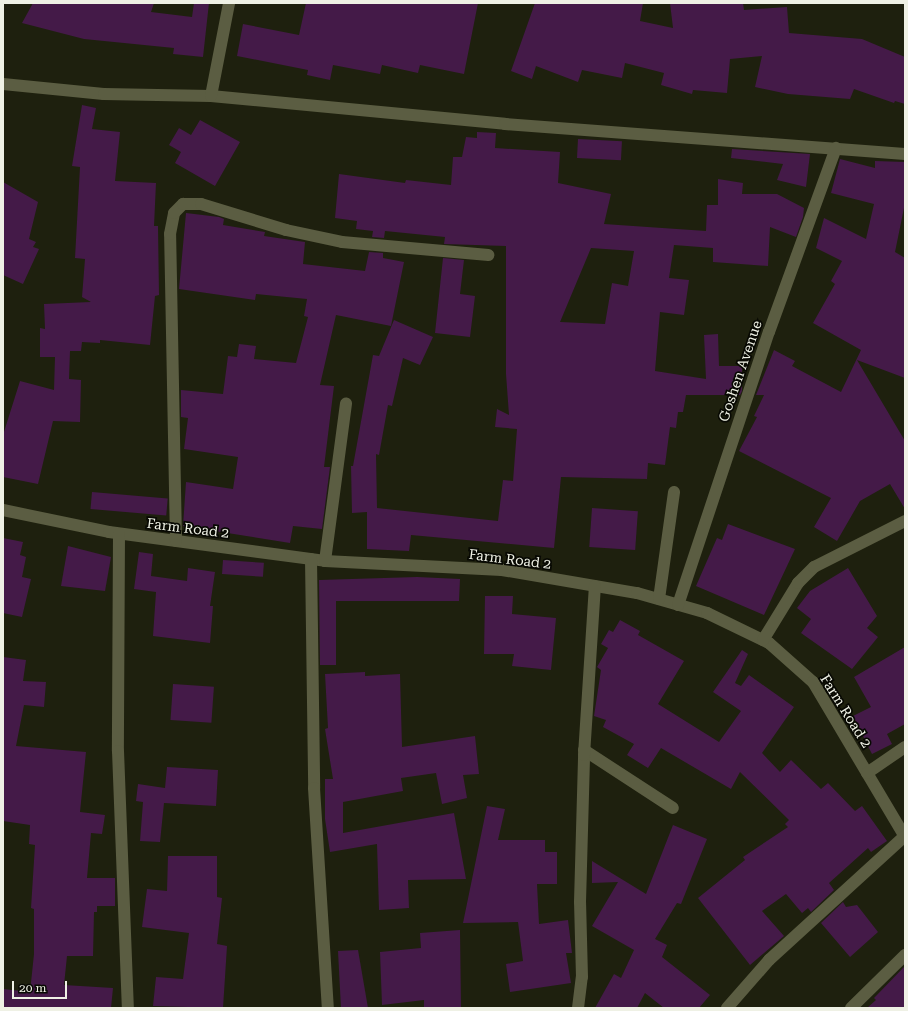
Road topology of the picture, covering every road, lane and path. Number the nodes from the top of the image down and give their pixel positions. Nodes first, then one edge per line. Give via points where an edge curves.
1 (229, 3) edge
2 (3, 84) edge
3 (211, 96) junction
4 (836, 148) junction
5 (905, 154) edge
6 (488, 255) dead end
7 (346, 403) dead end
8 (674, 492) dead end
9 (3, 510) edge
10 (905, 521) edge
11 (119, 534) junction
12 (176, 541) junction
13 (311, 559) junction
14 (326, 560) junction
15 (595, 586) junction
16 (659, 599) junction
17 (678, 605) junction
18 (763, 640) junction
19 (905, 747) edge
20 (584, 750) junction
21 (867, 773) junction
22 (673, 808) dead end
23 (905, 836) edge
24 (905, 955) edge
25 (128, 1008) edge
26 (328, 1008) edge
27 (578, 1008) edge
28 (727, 1008) edge
29 (851, 1008) edge

1 - 3 street
2 - 3 street via 104,94
3 - 4 street via 505,124
4 - 5 street
4 - 17 street, Goshen Avenue via 769,332
6 - 12 street via 342,242 286,230 201,204 183,204 174,213 170,234
7 - 14 street
8 - 16 street
9 - 11 street, Farm Road 2
10 - 18 street via 814,567 798,583
11 - 12 street, Farm Road 2
11 - 25 street via 118,751
12 - 13 street, Farm Road 2
13 - 14 street, Farm Road 2
13 - 26 street via 314,788
14 - 15 street, Farm Road 2 via 502,570
15 - 16 street, Farm Road 2
15 - 20 street
16 - 17 street, Farm Road 2
17 - 18 street, Farm Road 2 via 707,613
18 - 21 street, Farm Road 2 via 812,682
19 - 21 street
20 - 22 street
20 - 27 street via 580,902 582,977
21 - 23 street, Farm Road 2
23 - 28 street via 769,960
24 - 29 street

